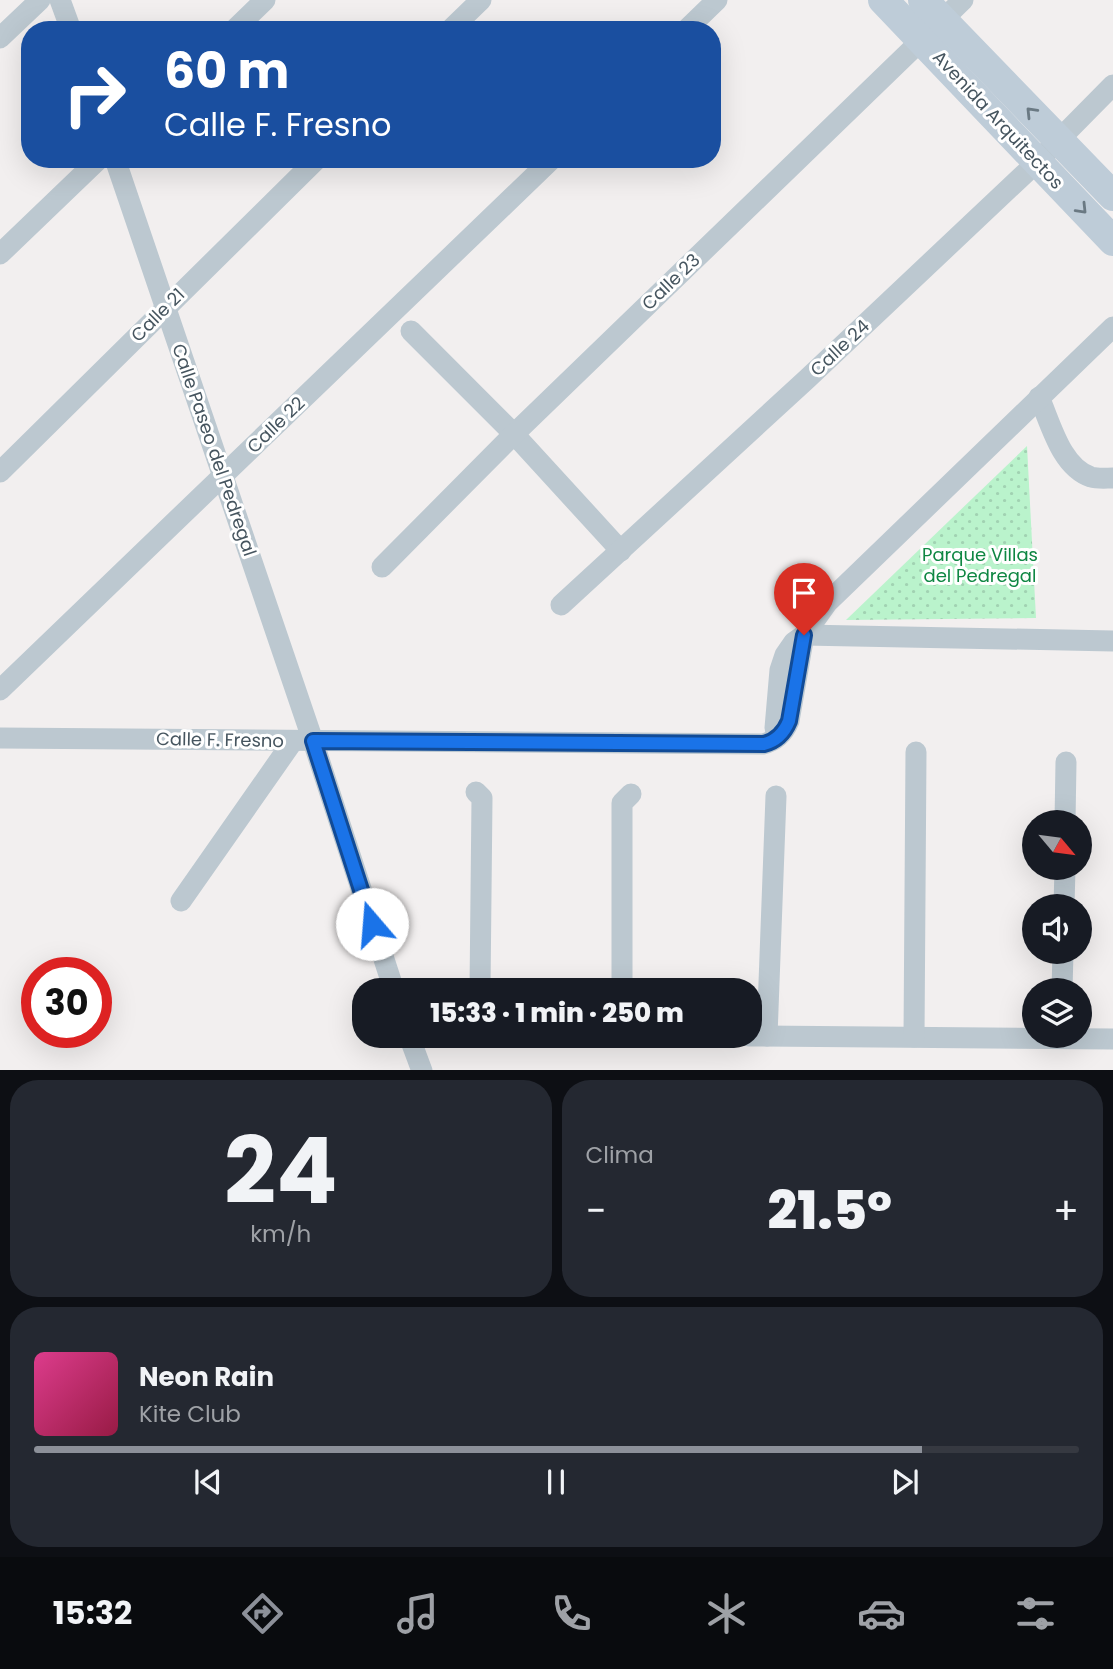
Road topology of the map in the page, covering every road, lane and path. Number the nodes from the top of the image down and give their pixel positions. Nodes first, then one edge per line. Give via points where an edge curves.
1 (40, 0) edge
2 (60, 0) edge
3 (265, 0) edge
4 (481, 0) edge
5 (716, 0) edge
6 (883, 0) edge
7 (938, 15) edge
8 (68, 21) edge
9 (243, 21) edge
10 (459, 21) edge
11 (695, 21) edge
12 (0, 38) edge
13 (1113, 85) edge
14 (1058, 140) junction
15 (1037, 162) junction
16 (90, 168) edge
17 (118, 168) edge
18 (308, 168) edge
19 (543, 168) edge
20 (1113, 196) edge
21 (1113, 241) edge
22 (0, 254) edge
23 (166, 307) junction
24 (1113, 327) edge
25 (411, 331) dead end
26 (1039, 397) junction
27 (514, 434) junction
28 (0, 472) edge
29 (222, 477) junction
30 (1113, 478) edge
31 (621, 551) junction
32 (382, 567) dead end
33 (561, 606) dead end
34 (804, 635) junction
35 (1113, 641) edge
36 (0, 690) edge
37 (0, 738) edge
38 (303, 741) junction
39 (916, 752) dead end
40 (1066, 762) dead end
41 (476, 792) dead end
42 (631, 794) dead end
43 (776, 796) dead end
44 (1065, 810) edge
45 (181, 901) dead end
46 (390, 978) edge
47 (480, 978) edge
48 (622, 978) edge
49 (762, 983) edge
50 (762, 1036) edge
51 (914, 1037) junction
52 (1022, 1037) edge
53 (1092, 1038) edge
54 (1113, 1038) edge
55 (414, 1048) edge
56 (422, 1070) edge

1 - 12 street
2 - 8 street
3 - 9 street
4 - 10 street
5 - 11 street
6 - 7 street, Avenida Arquitectos
14 -> 7 street, Avenida Arquitectos
7 - 15 street, Avenida Arquitectos
7 - 27 street, Calle 23
13 - 14 street, Calle 24
14 - 15 street, Calle 24
14 - 20 street, Avenida Arquitectos
15 -> 21 street, Avenida Arquitectos
15 - 31 street, Calle 24
16 - 22 street
17 - 23 street, Calle Paseo del Pedregal
18 - 23 street, Calle 21
19 - 29 street, Calle 22
23 - 28 street, Calle 21
23 - 29 street, Calle Paseo del Pedregal
24 - 26 street
25 - 27 street
26 - 30 street via 1065,458 1094,478
26 - 34 street via 827,603
27 - 31 street
27 - 32 street, Calle 23
29 - 36 street, Calle 22
29 - 38 street, Calle Paseo del Pedregal
31 - 33 street, Calle 24
34 - 35 street
34 - 38 street, Calle F. Fresno via 789,721 782,734 758,745
37 - 38 street, Calle F. Fresno
38 - 45 street
38 - 46 street, Calle Paseo del Pedregal
39 - 51 street
40 - 44 street
41 - 47 street via 482,798
42 - 48 street via 622,803
43 - 49 street
50 - 51 street
51 - 52 street
53 - 54 street
55 - 56 street

